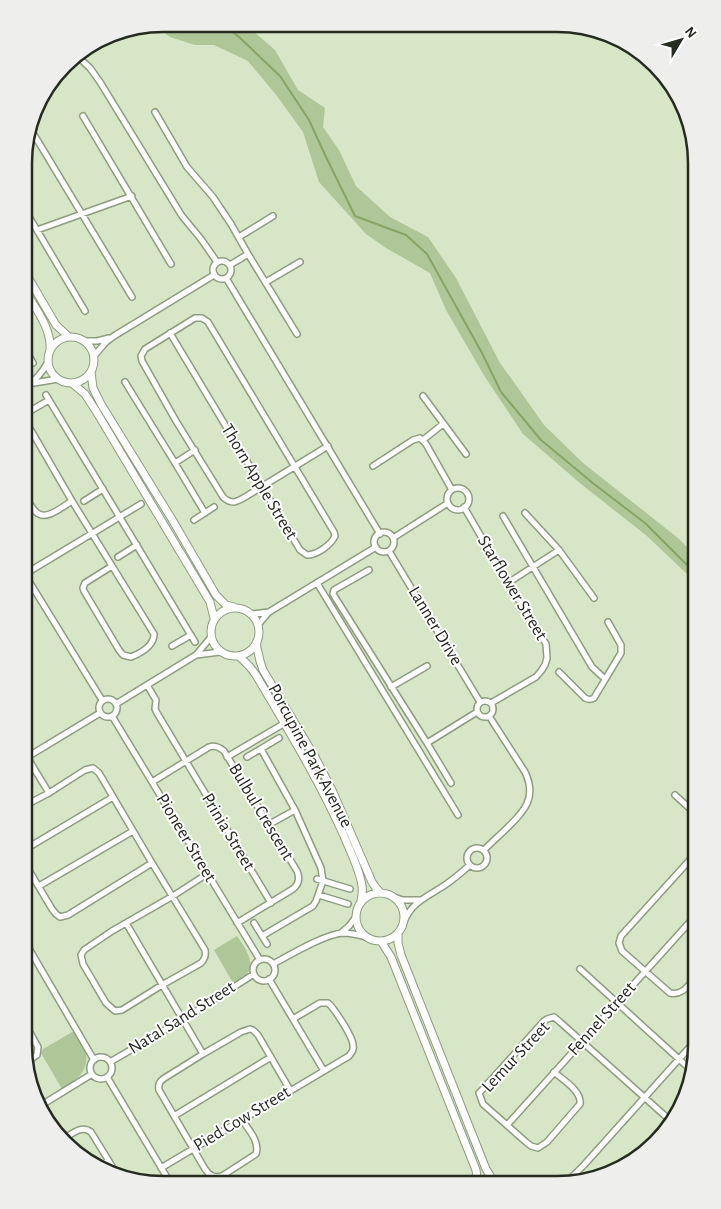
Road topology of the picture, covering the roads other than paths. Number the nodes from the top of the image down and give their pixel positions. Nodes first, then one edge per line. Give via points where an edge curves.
1 (82, 61) edge
2 (155, 112) dead end
3 (83, 116) dead end
4 (36, 137) edge
5 (132, 196) junction
6 (82, 214) junction
7 (273, 216) dead end
8 (32, 222) edge
9 (37, 230) junction
10 (238, 236) junction
11 (248, 254) junction
12 (217, 262) junction
13 (300, 262) dead end
14 (172, 264) dead end
15 (230, 265) junction
16 (214, 275) junction
17 (226, 278) junction
18 (266, 282) junction
19 (32, 284) edge
20 (132, 297) dead end
21 (32, 303) edge
22 (85, 311) dead end
23 (170, 333) junction
24 (298, 334) dead end
25 (114, 336) junction
26 (70, 337) junction
27 (83, 340) junction
28 (50, 351) junction
29 (94, 356) junction
30 (48, 362) junction
31 (91, 372) junction
32 (58, 379) junction
33 (125, 382) dead end
34 (32, 383) joint
35 (72, 383) junction
36 (422, 396) dead end
37 (32, 409) edge
38 (443, 424) junction
39 (32, 432) edge
40 (423, 440) junction
41 (328, 446) junction
42 (195, 450) junction
43 (466, 454) dead end
44 (175, 463) junction
45 (373, 466) dead end
46 (295, 467) junction
47 (261, 486) junction
48 (103, 489) junction
49 (452, 490) junction
50 (72, 501) junction
51 (84, 501) dead end
52 (448, 503) junction
53 (140, 504) dead end
54 (32, 506) edge
55 (214, 507) dead end
56 (464, 508) junction
57 (205, 513) junction
58 (526, 513) dead end
59 (503, 516) dead end
60 (119, 517) junction
61 (194, 520) dead end
62 (92, 533) junction
63 (380, 534) junction
64 (393, 538) junction
65 (137, 545) junction
66 (376, 547) junction
67 (559, 550) junction
68 (389, 551) junction
69 (118, 556) dead end
70 (112, 566) junction
71 (532, 567) junction
72 (32, 569) edge
73 (369, 570) dead end
74 (317, 583) junction
75 (508, 583) junction
76 (32, 585) edge
77 (594, 598) dead end
78 (234, 607) junction
79 (269, 612) junction
80 (251, 614) junction
81 (214, 618) junction
82 (608, 622) dead end
83 (258, 625) junction
84 (191, 635) junction
85 (211, 637) junction
86 (195, 642) dead end
87 (256, 643) junction
88 (172, 646) dead end
89 (220, 652) junction
90 (196, 655) junction
91 (239, 656) junction
92 (426, 666) dead end
93 (559, 672) dead end
94 (605, 679) junction
95 (146, 685) junction
96 (391, 687) junction
97 (102, 700) junction
98 (480, 702) junction
99 (491, 703) junction
100 (116, 704) junction
101 (477, 712) junction
102 (100, 714) junction
103 (112, 716) junction
104 (489, 716) junction
105 (285, 723) junction
106 (279, 738) dead end
107 (426, 744) junction
108 (261, 749) junction
109 (32, 754) edge
110 (227, 757) junction
111 (247, 757) dead end
112 (185, 761) junction
113 (32, 767) edge
114 (152, 782) junction
115 (451, 783) dead end
116 (49, 793) junction
117 (675, 795) dead end
118 (114, 797) junction
119 (32, 802) edge
120 (688, 807) edge
121 (295, 810) junction
122 (458, 815) dead end
123 (268, 824) junction
124 (133, 831) junction
125 (32, 845) edge
126 (484, 850) junction
127 (688, 862) edge
128 (152, 863) junction
129 (470, 865) junction
130 (208, 874) junction
131 (32, 875) edge
132 (317, 880) dead end
133 (323, 881) junction
134 (39, 886) junction
135 (350, 889) dead end
136 (381, 893) junction
137 (319, 895) junction
138 (173, 896) junction
139 (394, 897) junction
140 (420, 900) junction
141 (361, 901) junction
142 (271, 903) junction
143 (348, 904) dead end
144 (356, 917) junction
145 (404, 922) junction
146 (126, 923) junction
147 (237, 923) junction
148 (254, 923) dead end
149 (688, 924) edge
150 (341, 933) junction
151 (398, 934) junction
152 (262, 936) junction
153 (367, 937) junction
154 (381, 941) junction
155 (267, 944) dead end
156 (32, 954) edge
157 (260, 960) junction
158 (273, 964) junction
159 (580, 969) dead end
160 (645, 972) junction
161 (254, 974) junction
162 (269, 979) junction
163 (162, 985) junction
164 (688, 986) edge
165 (617, 1002) junction
166 (293, 1019) junction
167 (182, 1020) junction
168 (32, 1036) edge
169 (582, 1041) junction
170 (688, 1049) edge
171 (203, 1054) junction
172 (33, 1057) edge
173 (271, 1058) junction
174 (679, 1059) junction
175 (94, 1060) junction
176 (110, 1062) junction
177 (687, 1066) edge
178 (324, 1071) junction
179 (554, 1072) junction
180 (92, 1074) junction
181 (107, 1077) junction
182 (290, 1090) junction
183 (645, 1098) junction
184 (46, 1103) edge
185 (174, 1116) junction
186 (667, 1117) edge
187 (242, 1120) junction
188 (507, 1125) junction
189 (69, 1136) edge
190 (192, 1149) junction
191 (108, 1161) junction
192 (105, 1163) edge
193 (112, 1166) edge
194 (161, 1168) junction
195 (572, 1175) edge
196 (166, 1176) edge
197 (214, 1176) edge
198 (222, 1176) edge
199 (477, 1176) edge
200 (490, 1176) edge

1 - 12 street via 100,82 182,216
2 - 10 street via 187,166
3 - 5 street
4 - 6 street
5 - 6 street
5 - 14 street
6 - 9 street
6 - 20 street
7 - 10 street
8 - 9 street
9 - 22 street
10 - 11 street
11 - 15 street
11 - 18 street
12 - 15 street via 224,261
12 - 16 street via 213,268
13 - 18 street
15 - 17 street via 231,272
16 - 17 street
16 - 25 street
17 - 41 street
18 - 24 street
19 - 26 street via 56,325
21 - 28 street via 47,330
23 - 42 street via 145,349 142,361
23 - 46 street via 195,318 205,319
23 - 47 street, Thorn Apple Street
25 - 27 street via 97,341
25 - 29 street
26 - 27 street
26 - 28 street via 56,343
27 - 29 street
28 - 30 street
29 - 31 street
30 - 32 street
30 - 34 street
31 - 35 street
31 - 78 street via 101,404 216,595 226,606
32 - 34 street
32 - 35 street
33 - 44 street
35 - 81 street via 96,410 210,602
36 - 38 street
37 - 48 street via 47,397
38 - 40 street
38 - 43 street
39 - 50 street
40 - 45 street via 413,440
40 - 49 street
41 - 46 street
41 - 63 street
42 - 44 street
42 - 47 street via 226,500 238,500
44 - 57 street
46 - 47 street
46 - 47 street, Thorn Apple Street via 335,536 331,543 312,555 300,550
48 - 51 street
48 - 60 street
49 - 52 street via 448,494
49 - 56 street via 461,488 466,492 468,500
50 - 54 street via 51,514 43,515
50 - 62 street
52 - 56 street via 455,509
52 - 64 street
53 - 60 street
55 - 57 street
56 - 75 street, Starflower Street
57 - 61 street
58 - 67 street
59 - 71 street
60 - 62 street
60 - 65 street
62 - 70 street
62 - 72 street
63 - 64 street
63 - 66 street via 376,538
64 - 68 street via 394,544
65 - 69 street
65 - 84 street
66 - 68 street via 380,551
66 - 74 street
67 - 71 street
67 - 77 street
68 - 98 street, Lanner Drive
70 - 70 street via 154,634 150,645 131,656 123,655 119,650 83,588 85,583
71 - 75 street
71 - 94 street via 592,667
73 - 96 street via 334,590 333,594
74 - 79 street
74 - 122 street
75 - 99 street, Starflower Street via 543,638 547,658 546,665 536,677
76 - 97 street
78 - 80 street
78 - 81 street via 223,610
79 - 80 street
79 - 83 street
80 - 83 street
81 - 85 street
82 - 94 street via 622,649
83 - 87 street
84 - 86 street
84 - 88 street
85 - 89 street
85 - 90 street
87 - 91 street
87 - 136 street, Porcupine Park Avenue via 263,670 315,757 345,816 372,882
89 - 90 street
89 - 91 street
90 - 95 street
91 - 105 street, Porcupine Park Avenue via 256,675
92 - 96 street
93 - 94 street via 588,700 594,698
95 - 100 street
95 - 112 street, Prinia Street via 156,700 157,713
96 - 107 street
97 - 100 street via 108,698
97 - 102 street via 98,708
98 - 99 street via 486,700
98 - 101 street
99 - 104 street via 493,711
100 - 103 street via 117,709
101 - 104 street via 481,716
101 - 107 street
102 - 103 street
102 - 109 street
103 - 114 street, Pioneer Street
104 - 126 street via 525,772 530,793 522,812
105 - 110 street
105 - 141 street, Porcupine Park Avenue via 348,847 362,885
106 - 108 street
107 - 115 street
108 - 111 street
108 - 121 street
110 - 112 street, Bulbul Crescent via 220,748 213,746
110 - 123 street, Bulbul Crescent
112 - 114 street, Bulbul Crescent
112 - 142 street, Prinia Street
113 - 116 street
114 - 130 street, Pioneer Street
116 - 118 street via 93,768 100,773
116 - 119 street
117 - 120 street
118 - 124 street
118 - 125 street
121 - 123 street
121 - 133 street via 321,868
123 - 142 street, Bulbul Crescent via 299,876 294,889
124 - 128 street
124 - 134 street
126 - 129 street via 478,847 470,850 467,859
126 - 129 street via 488,859 485,865 476,868
127 - 160 street via 619,940 622,951
128 - 134 street via 60,917
128 - 138 street
129 - 140 street
130 - 138 street
130 - 147 street, Pioneer Street
131 - 134 street
132 - 133 street
133 - 135 street
133 - 137 street
136 - 139 street
136 - 141 street
137 - 143 street
137 - 152 street via 313,906
138 - 146 street
138 - 163 street via 206,955 201,963
139 - 140 street
139 - 145 street via 403,908
140 - 145 street
141 - 144 street
142 - 147 street, Bulbul Crescent
144 - 150 street
144 - 153 street via 360,930
145 - 151 street
146 - 163 street
146 - 163 street via 88,946 81,955 82,964 106,1003 115,1011 122,1010
147 - 157 street, Pioneer Street
148 - 152 street
149 - 160 street, Fennel Street
150 - 153 street
150 - 158 street via 313,943
151 - 154 street
151 - 200 street via 401,955
152 - 155 street
153 - 154 street
154 - 199 street via 391,957
156 - 175 street
157 - 158 street
157 - 161 street via 255,964
158 - 162 street via 274,974
159 - 165 street
160 - 164 street via 670,993 681,993
160 - 165 street, Fennel Street
161 - 162 street via 262,980
161 - 167 street, Natal Sand Street
162 - 166 street
163 - 167 street
165 - 169 street, Fennel Street
165 - 174 street
166 - 178 street
166 - 178 street, Pied Cow Street via 320,1003 328,1003 352,1040 354,1048 349,1056
167 - 171 street
167 - 176 street, Natal Sand Street
168 - 172 street via 38,1047
169 - 179 street, Fennel Street
169 - 183 street
169 - 188 street, Lemur Street via 557,1019 544,1021 479,1093 484,1104
170 - 174 street
171 - 173 street via 250,1029 258,1035
171 - 185 street via 163,1079 158,1086
173 - 182 street
173 - 185 street
174 - 177 street
174 - 183 street
175 - 176 street via 102,1057
175 - 180 street
176 - 181 street via 112,1069
178 - 182 street, Pied Cow Street
179 - 188 street, Fennel Street
179 - 188 street, Lemur Street via 580,1096 580,1104 575,1111 538,1148 531,1146
180 - 181 street via 102,1079
180 - 184 street
181 - 194 street
182 - 187 street, Pied Cow Street
183 - 186 street
183 - 195 street
185 - 190 street
187 - 190 street, Pied Cow Street
187 - 198 street via 256,1142 256,1154
189 - 191 street via 88,1130
190 - 194 street, Pied Cow Street
190 - 197 street via 209,1174
191 - 192 street
191 - 193 street
194 - 196 street

